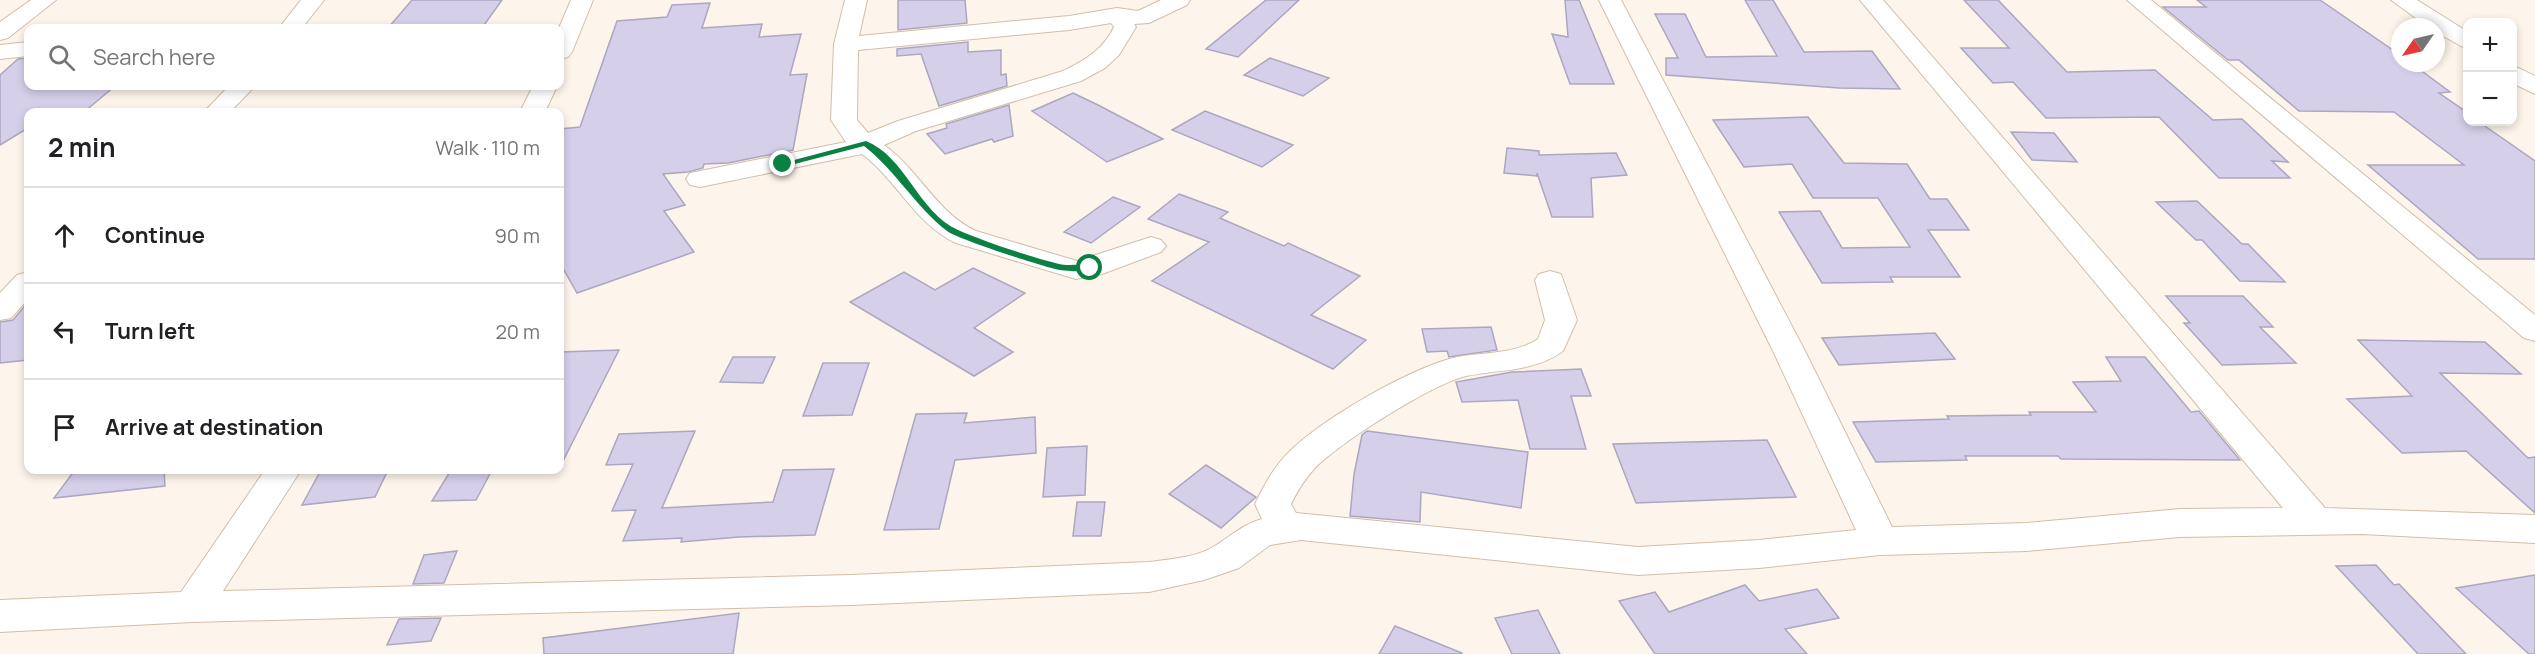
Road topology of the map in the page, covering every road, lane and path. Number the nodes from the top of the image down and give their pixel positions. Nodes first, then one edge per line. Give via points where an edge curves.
1 (45, 0) edge
2 (313, 0) edge
3 (582, 0) edge
4 (856, 0) edge
5 (1179, 0) edge
6 (1610, 0) edge
7 (1871, 0) edge
8 (2138, 0) edge
9 (2402, 0) edge
10 (1117, 15) junction
11 (288, 24) edge
12 (0, 33) edge
13 (2463, 40) edge
14 (564, 43) edge
15 (846, 44) junction
16 (24, 49) edge
17 (0, 52) edge
18 (2517, 75) edge
19 (2535, 87) edge
20 (239, 90) edge
21 (543, 90) edge
22 (220, 108) edge
23 (535, 108) edge
24 (866, 143) junction
25 (700, 179) dead end
26 (1151, 246) dead end
27 (1550, 280) dead end
28 (24, 285) edge
29 (0, 311) edge
30 (2535, 331) edge
31 (280, 474) edge
32 (2314, 520) junction
33 (1285, 527) junction
34 (2535, 529) edge
35 (1880, 541) junction
36 (192, 607) junction
37 (0, 616) edge

1 - 12 street
2 - 11 street
3 - 14 street
4 - 15 street
5 - 10 street via 1141,18
6 - 35 street via 1790,353
7 - 32 street
8 - 30 street
9 - 13 street
10 - 15 street
10 - 24 street via 1125,27 1122,36 1084,71 907,126
15 - 24 street via 844,120 849,131
16 - 17 street
18 - 19 street
20 - 22 street
21 - 23 street
24 - 25 street
24 - 26 street via 886,159 933,215 966,237 1076,270
27 - 33 street via 1561,320 1552,344 1532,355 1460,367 1431,377 1304,457 1273,504
28 - 29 street
31 - 36 street
32 - 34 street
32 - 35 street via 2180,523 2027,537
33 - 35 street via 1638,561
33 - 36 street via 1260,533 1225,558 1190,570 1149,577 851,590
36 - 37 street

